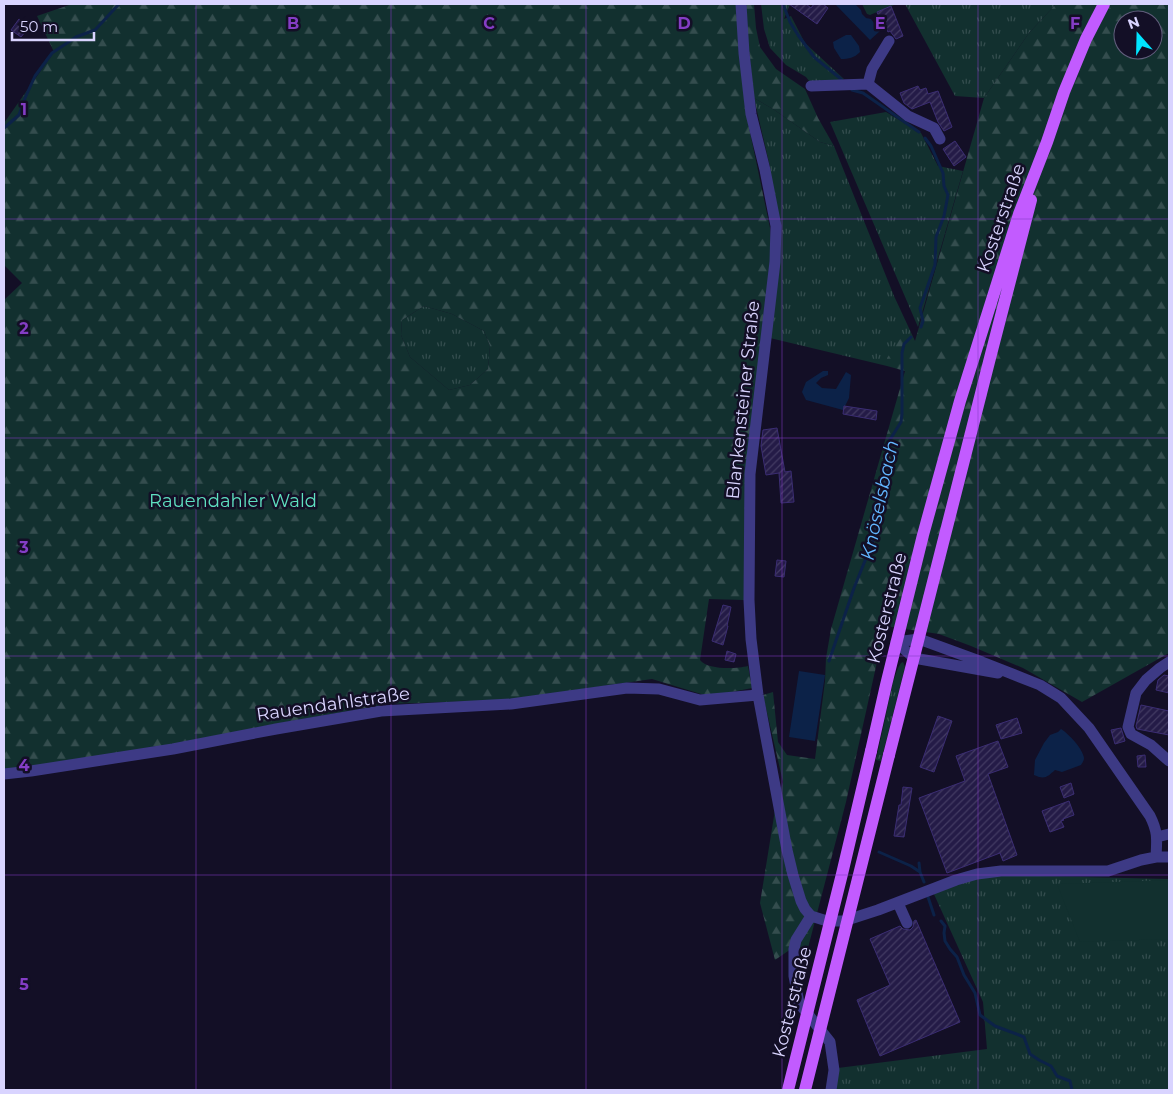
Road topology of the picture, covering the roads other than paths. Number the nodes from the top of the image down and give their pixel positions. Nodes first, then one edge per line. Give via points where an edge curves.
1 (741, 4) edge
2 (1104, 4) edge
3 (889, 41) dead end
4 (868, 84) junction
5 (811, 86) dead end
6 (940, 139) dead end
7 (1046, 142) junction
8 (919, 640) junction
9 (896, 642) junction
10 (914, 658) junction
11 (1169, 662) edge
12 (1024, 678) junction
13 (758, 695) junction
14 (1169, 761) edge
15 (4, 774) edge
16 (1169, 834) edge
17 (1156, 837) junction
18 (1156, 857) junction
19 (1169, 857) edge
20 (898, 903) junction
21 (811, 916) junction
22 (907, 923) dead end
23 (788, 1090) edge
24 (805, 1090) edge
25 (831, 1090) edge

1 - 13 street, Blankensteiner Straße via 751,114 776,226 776,262 750,474 749,600
2 - 7 main road, Kosterstraße via 1086,39
3 - 4 street via 872,69
4 - 5 street
4 - 6 street via 908,116 934,128
7 - 8 main road, Kosterstraße
7 - 9 main road, Kosterstraße via 1016,222 960,401
8 - 9 street
8 - 10 main road, Kosterstraße
8 - 12 street
9 - 10 street
9 - 23 main road, Kosterstraße, bridge
10 - 12 street
10 - 24 main road, Kosterstraße, bridge
11 - 14 street via 1146,680 1136,693 1128,727 1131,734 1151,745
12 - 17 street via 1062,698 1089,728 1150,816
13 - 15 street, Rauendahlstraße via 700,700 659,689 627,688 511,704 381,711 173,749
13 - 21 street, Blankensteiner Straße via 793,875 801,901
16 - 17 street
17 - 18 street
18 - 19 street
18 - 20 street via 1108,872 1001,871 977,874
20 - 21 street via 844,921 827,921
20 - 22 street
21 - 25 street via 796,940 794,976 800,1003 830,1042 834,1070

